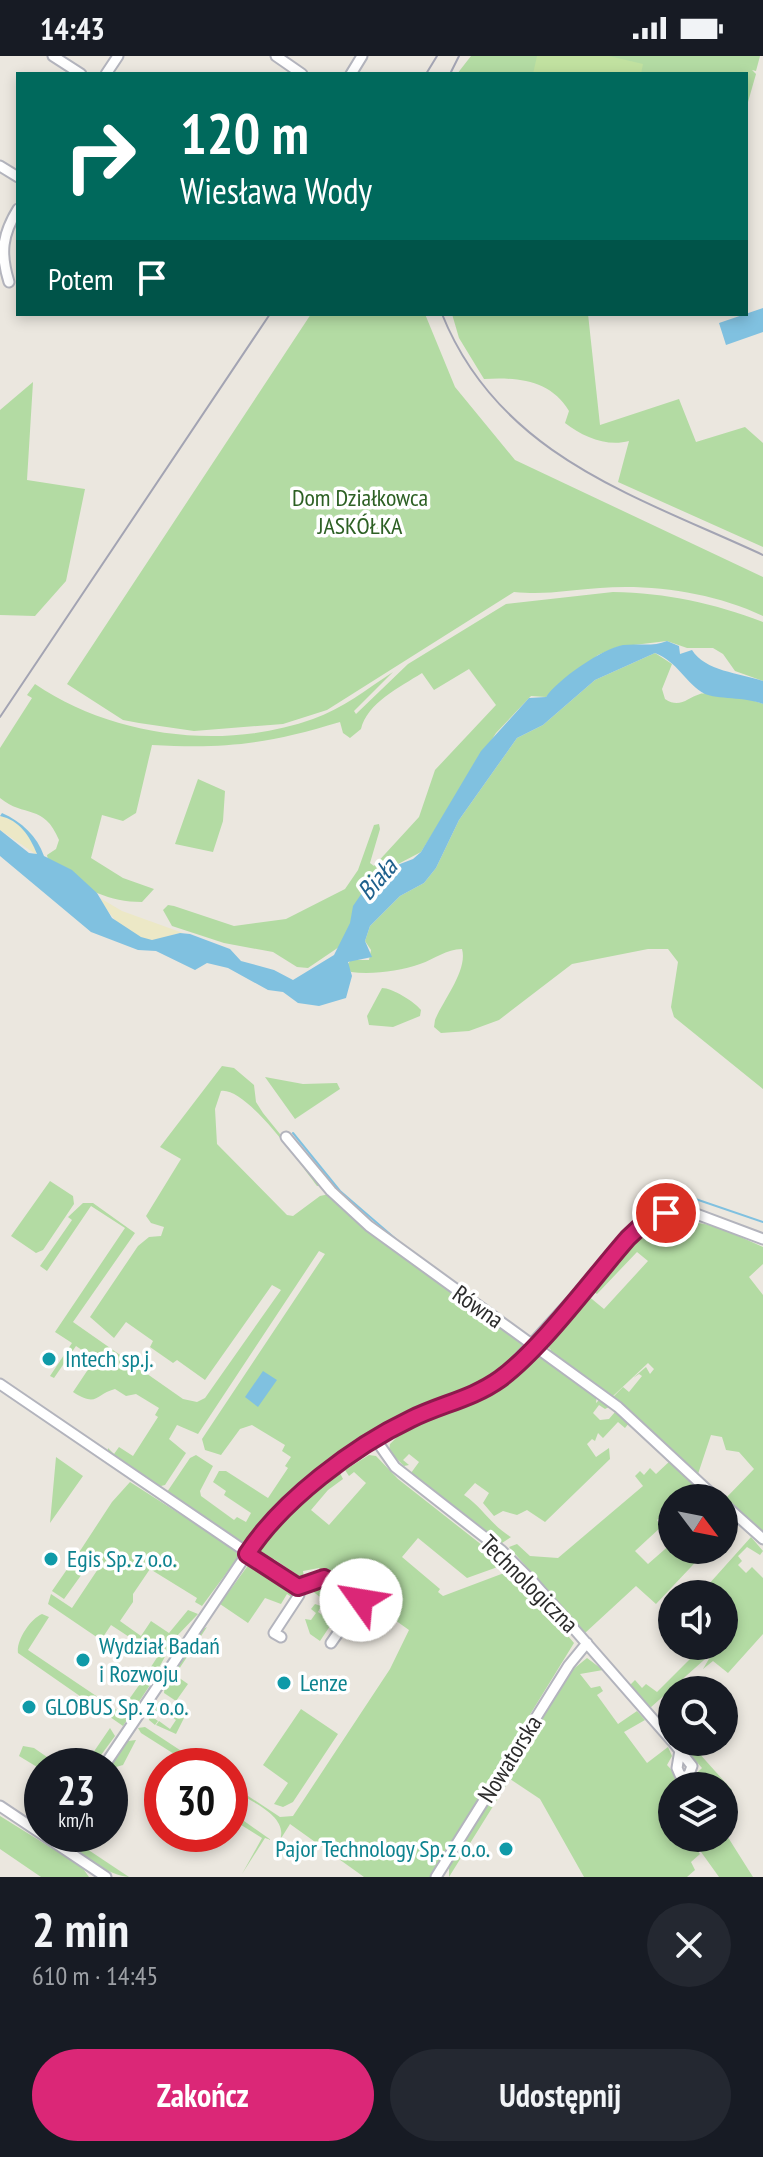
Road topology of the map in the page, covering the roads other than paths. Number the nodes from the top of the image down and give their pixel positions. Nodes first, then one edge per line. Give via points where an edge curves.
1 (53, 56) edge
2 (276, 56) edge
3 (78, 72) edge
4 (299, 72) edge
5 (16, 212) edge
6 (9, 282) dead end
7 (286, 1137) dead end
8 (763, 1239) edge
9 (534, 1346) junction
10 (0, 1384) edge
11 (376, 1440) junction
12 (701, 1484) edge
13 (738, 1517) edge
14 (763, 1539) edge
15 (247, 1554) junction
16 (298, 1587) junction
17 (281, 1637) dead end
18 (331, 1643) dead end
19 (587, 1643) junction
20 (658, 1724) edge
21 (116, 1748) edge
22 (0, 1806) edge
23 (24, 1820) edge
24 (73, 1852) edge
25 (106, 1877) edge
26 (436, 1877) edge

1 - 3 street
2 - 4 street
5 - 6 street via 3,234
7 - 9 street, Równa via 369,1226
8 - 9 street via 691,1212 656,1217 628,1238
9 - 11 street via 480,1392 409,1419
9 - 12 street, Równa via 618,1407
10 - 15 street
11 - 15 street via 283,1507
11 - 19 street, Technologiczna via 395,1467 501,1550
13 - 14 street
15 - 16 street
15 - 21 street
16 - 17 street via 299,1595 274,1633
16 - 18 street via 324,1578 361,1600
19 - 20 street, Technologiczna
19 - 26 street, Nowatorska
22 - 23 street
24 - 25 street

